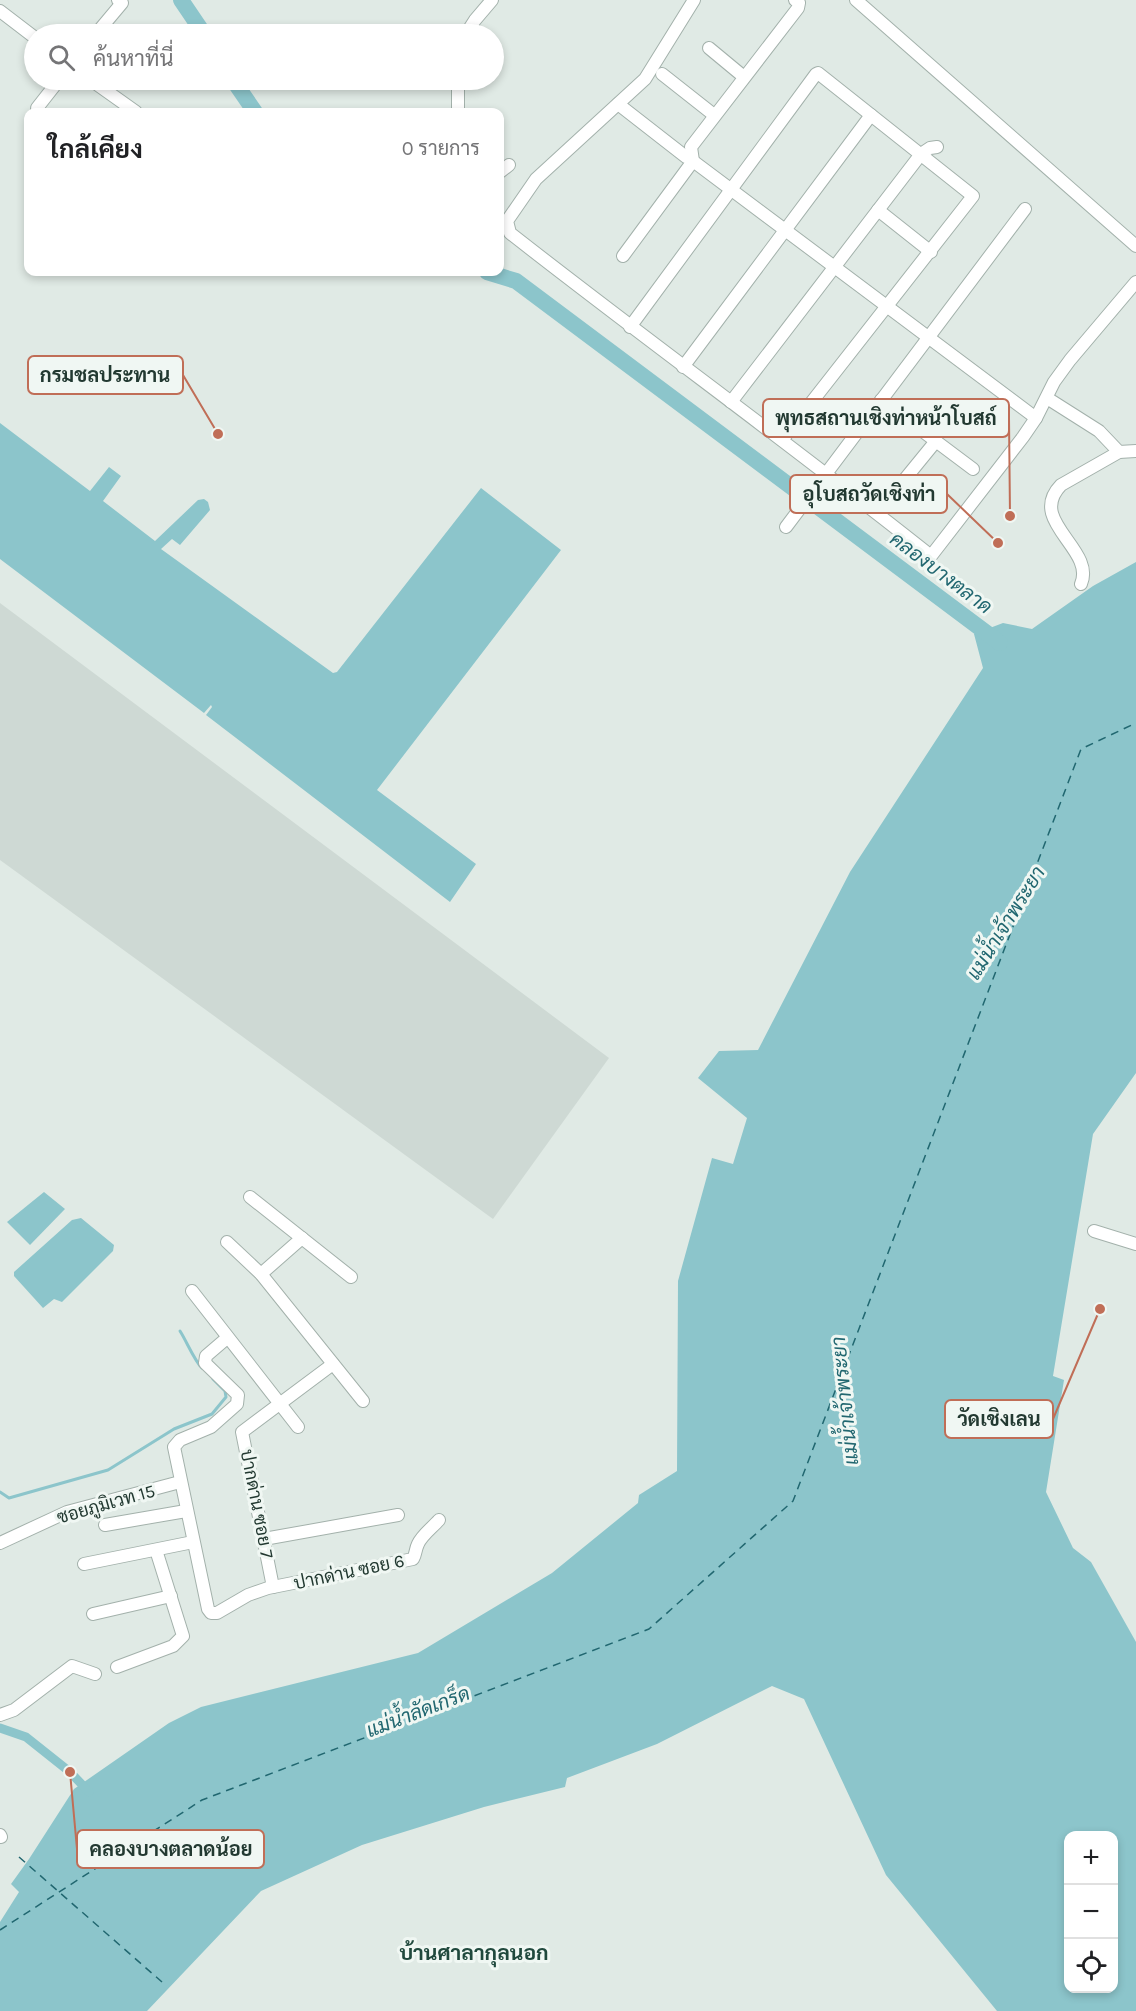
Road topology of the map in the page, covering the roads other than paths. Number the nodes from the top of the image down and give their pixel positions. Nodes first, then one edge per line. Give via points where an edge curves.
1 (118, 0) edge
2 (492, 0) edge
3 (694, 0) edge
4 (795, 0) edge
5 (856, 0) edge
6 (0, 11) edge
7 (104, 24) edge
8 (472, 24) edge
9 (24, 29) edge
10 (709, 48) dead end
11 (662, 74) dead end
12 (744, 76) junction
13 (51, 90) edge
14 (105, 90) edge
15 (458, 90) edge
16 (618, 104) junction
17 (37, 108) dead end
18 (130, 108) edge
19 (458, 108) edge
20 (714, 115) junction
21 (871, 115) junction
22 (937, 147) dead end
23 (921, 154) junction
24 (692, 159) junction
25 (731, 189) junction
26 (1025, 209) dead end
27 (878, 210) junction
28 (784, 229) junction
29 (1136, 246) edge
30 (931, 252) junction
31 (623, 256) dead end
32 (834, 267) junction
33 (1136, 282) edge
34 (887, 307) junction
35 (630, 327) junction
36 (928, 338) junction
37 (683, 367) junction
38 (1047, 398) junction
39 (881, 400) junction
40 (731, 402) junction
41 (1036, 418) junction
42 (782, 440) junction
43 (936, 441) junction
44 (1136, 451) edge
45 (1119, 452) junction
46 (973, 470) dead end
47 (827, 473) junction
48 (896, 490) dead end
49 (786, 527) dead end
50 (1081, 585) dead end
51 (250, 1197) dead end
52 (1094, 1232) dead end
53 (302, 1238) junction
54 (227, 1242) dead end
55 (1136, 1244) edge
56 (261, 1274) junction
57 (351, 1277) dead end
58 (192, 1291) dead end
59 (227, 1338) junction
60 (333, 1364) junction
61 (363, 1401) dead end
62 (280, 1405) junction
63 (298, 1427) dead end
64 (180, 1482) junction
65 (186, 1511) junction
66 (398, 1515) dead end
67 (439, 1520) dead end
68 (105, 1525) dead end
69 (264, 1539) junction
70 (0, 1542) edge
71 (193, 1542) junction
72 (156, 1550) junction
73 (84, 1564) dead end
74 (273, 1587) junction
75 (171, 1596) junction
76 (93, 1614) dead end
77 (117, 1667) dead end
78 (95, 1674) dead end
79 (0, 1715) edge

1 - 7 street via 122,3
2 - 8 street
3 - 16 street via 645,79
4 - 12 street via 798,8
5 - 29 street
6 - 9 street
10 - 12 street
11 - 20 street
12 - 20 street
13 - 17 street
14 - 18 street
15 - 19 street
16 - 24 street
16 - 35 street via 536,179 507,221 510,233
20 - 24 street via 691,147
21 - 23 street
21 - 25 street via 817,73
21 - 28 street
22 - 23 street
23 - 27 street
23 - 30 street via 973,196
24 - 25 street
24 - 31 street
25 - 28 street
25 - 35 street
26 - 36 street
27 - 30 street
27 - 32 street
28 - 32 street
28 - 37 street
30 - 34 street
32 - 34 street
32 - 40 street
33 - 38 street via 1070,360
34 - 36 street
34 - 42 street
35 - 37 street
36 - 39 street
36 - 41 street
37 - 40 street
38 - 41 street
38 - 45 street via 1099,431
39 - 43 street
39 - 47 street
40 - 42 street
41 - 47 street via 931,556
42 - 47 street
43 - 46 street
43 - 48 street
44 - 45 street
45 - 50 street via 1061,485 1051,502 1053,516 1082,562
47 - 49 street
51 - 53 street
52 - 55 street
53 - 56 street
53 - 57 street
54 - 56 street
56 - 60 street
58 - 59 street
59 - 62 street
59 - 64 street via 206,1356 205,1363 238,1395 237,1404 211,1427 176,1443
60 - 61 street
60 - 62 street
62 - 63 street
62 - 69 street, ปากด่าน ซอย 7 via 242,1432
64 - 65 street
64 - 70 street, ซอยภูมิเวท 15 via 67,1512
65 - 68 street
65 - 71 street
66 - 69 street
67 - 74 street, ปากด่าน ซอย 6 via 420,1541 413,1559
69 - 74 street, ปากด่าน ซอย 7
71 - 72 street
71 - 74 street, ปากด่าน ซอย 6 via 209,1618 248,1595
72 - 73 street
72 - 75 street
75 - 76 street
75 - 77 street via 183,1636 173,1646
78 - 79 street via 72,1666 14,1710

